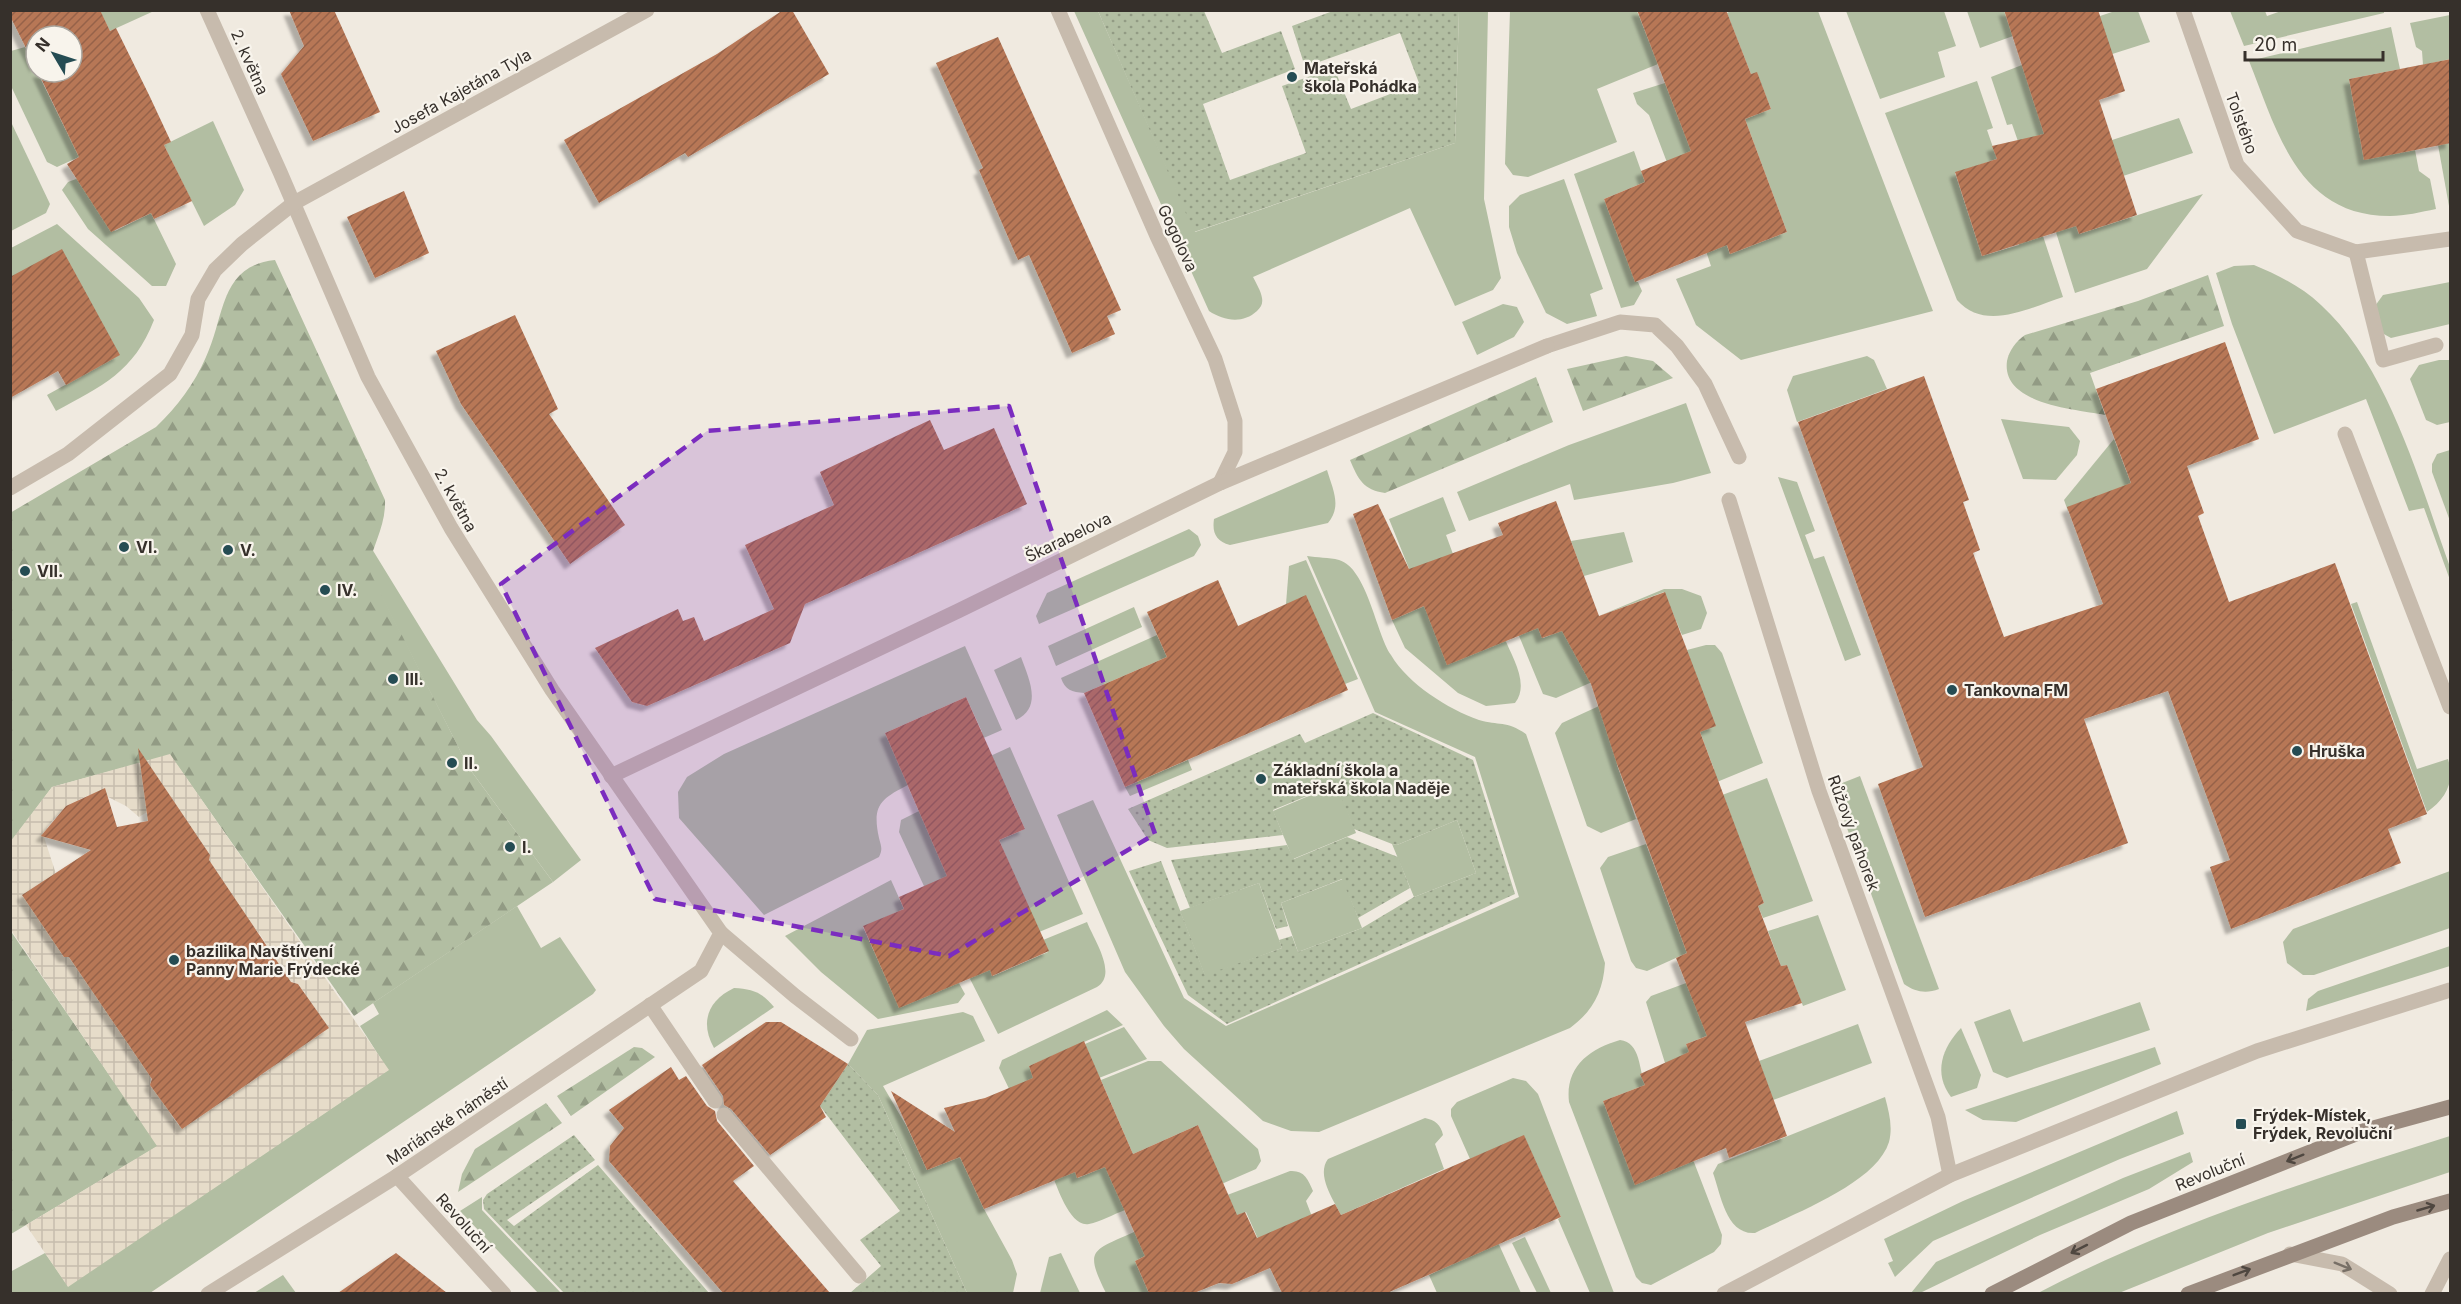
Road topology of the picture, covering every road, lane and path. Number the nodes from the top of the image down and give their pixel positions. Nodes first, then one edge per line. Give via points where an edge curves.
1 (207, 10) edge
2 (647, 10) edge
3 (1058, 10) edge
4 (2183, 10) edge
5 (294, 203) junction
6 (2451, 239) edge
7 (2356, 252) junction
8 (2436, 345) dead end
9 (2345, 434) dead end
10 (1739, 458) dead end
11 (1220, 483) junction
12 (10, 488) edge
13 (1729, 500) dead end
14 (2451, 707) edge
15 (611, 776) junction
16 (721, 933) junction
17 (2451, 990) edge
18 (650, 1005) junction
19 (850, 1039) dead end
20 (715, 1101) dead end
21 (2451, 1107) edge
22 (724, 1115) dead end
23 (1950, 1175) junction
24 (398, 1176) junction
25 (2451, 1201) edge
26 (2290, 1254) junction
27 (2451, 1258) edge
28 (859, 1276) dead end
29 (208, 1293) edge
30 (504, 1293) edge
31 (1724, 1293) edge
32 (1992, 1293) edge
33 (2187, 1293) edge
34 (2390, 1293) edge
35 (2432, 1293) edge

1 - 5 street, 2. května
2 - 5 street, Josefa Kajetána Tyla
3 - 11 street, Gogolova via 1215,359 1235,421 1235,452
4 - 7 street, Tolstého via 2237,165 2297,231
5 - 12 street, Josefa Kajetána Tyla via 215,270 198,299 192,335 170,374 68,454
5 - 15 street, 2. května via 368,377 451,528
6 - 7 street
7 - 8 street via 2383,360
9 - 14 street
10 - 11 street, Škarabelova via 1705,384 1677,346 1655,325 1620,322 1546,346
11 - 15 street, Škarabelova
13 - 23 street, Růžový pahorek via 1819,791 1938,1117
15 - 16 street, 2. května
16 - 18 street, Mariánské náměstí via 701,971
16 - 19 street, 2. května
17 - 23 street via 2257,1051
18 - 20 street
18 - 24 street, Mariánské náměstí
21 -> 32 main road, Revoluční via 2366,1130 2142,1219
22 - 28 street
23 - 31 street
24 - 29 street, Mariánské náměstí
24 - 30 street, Revoluční
26 -> 25 main road
33 -> 26 main road
26 -> 34 street via 2342,1264
27 - 35 street

